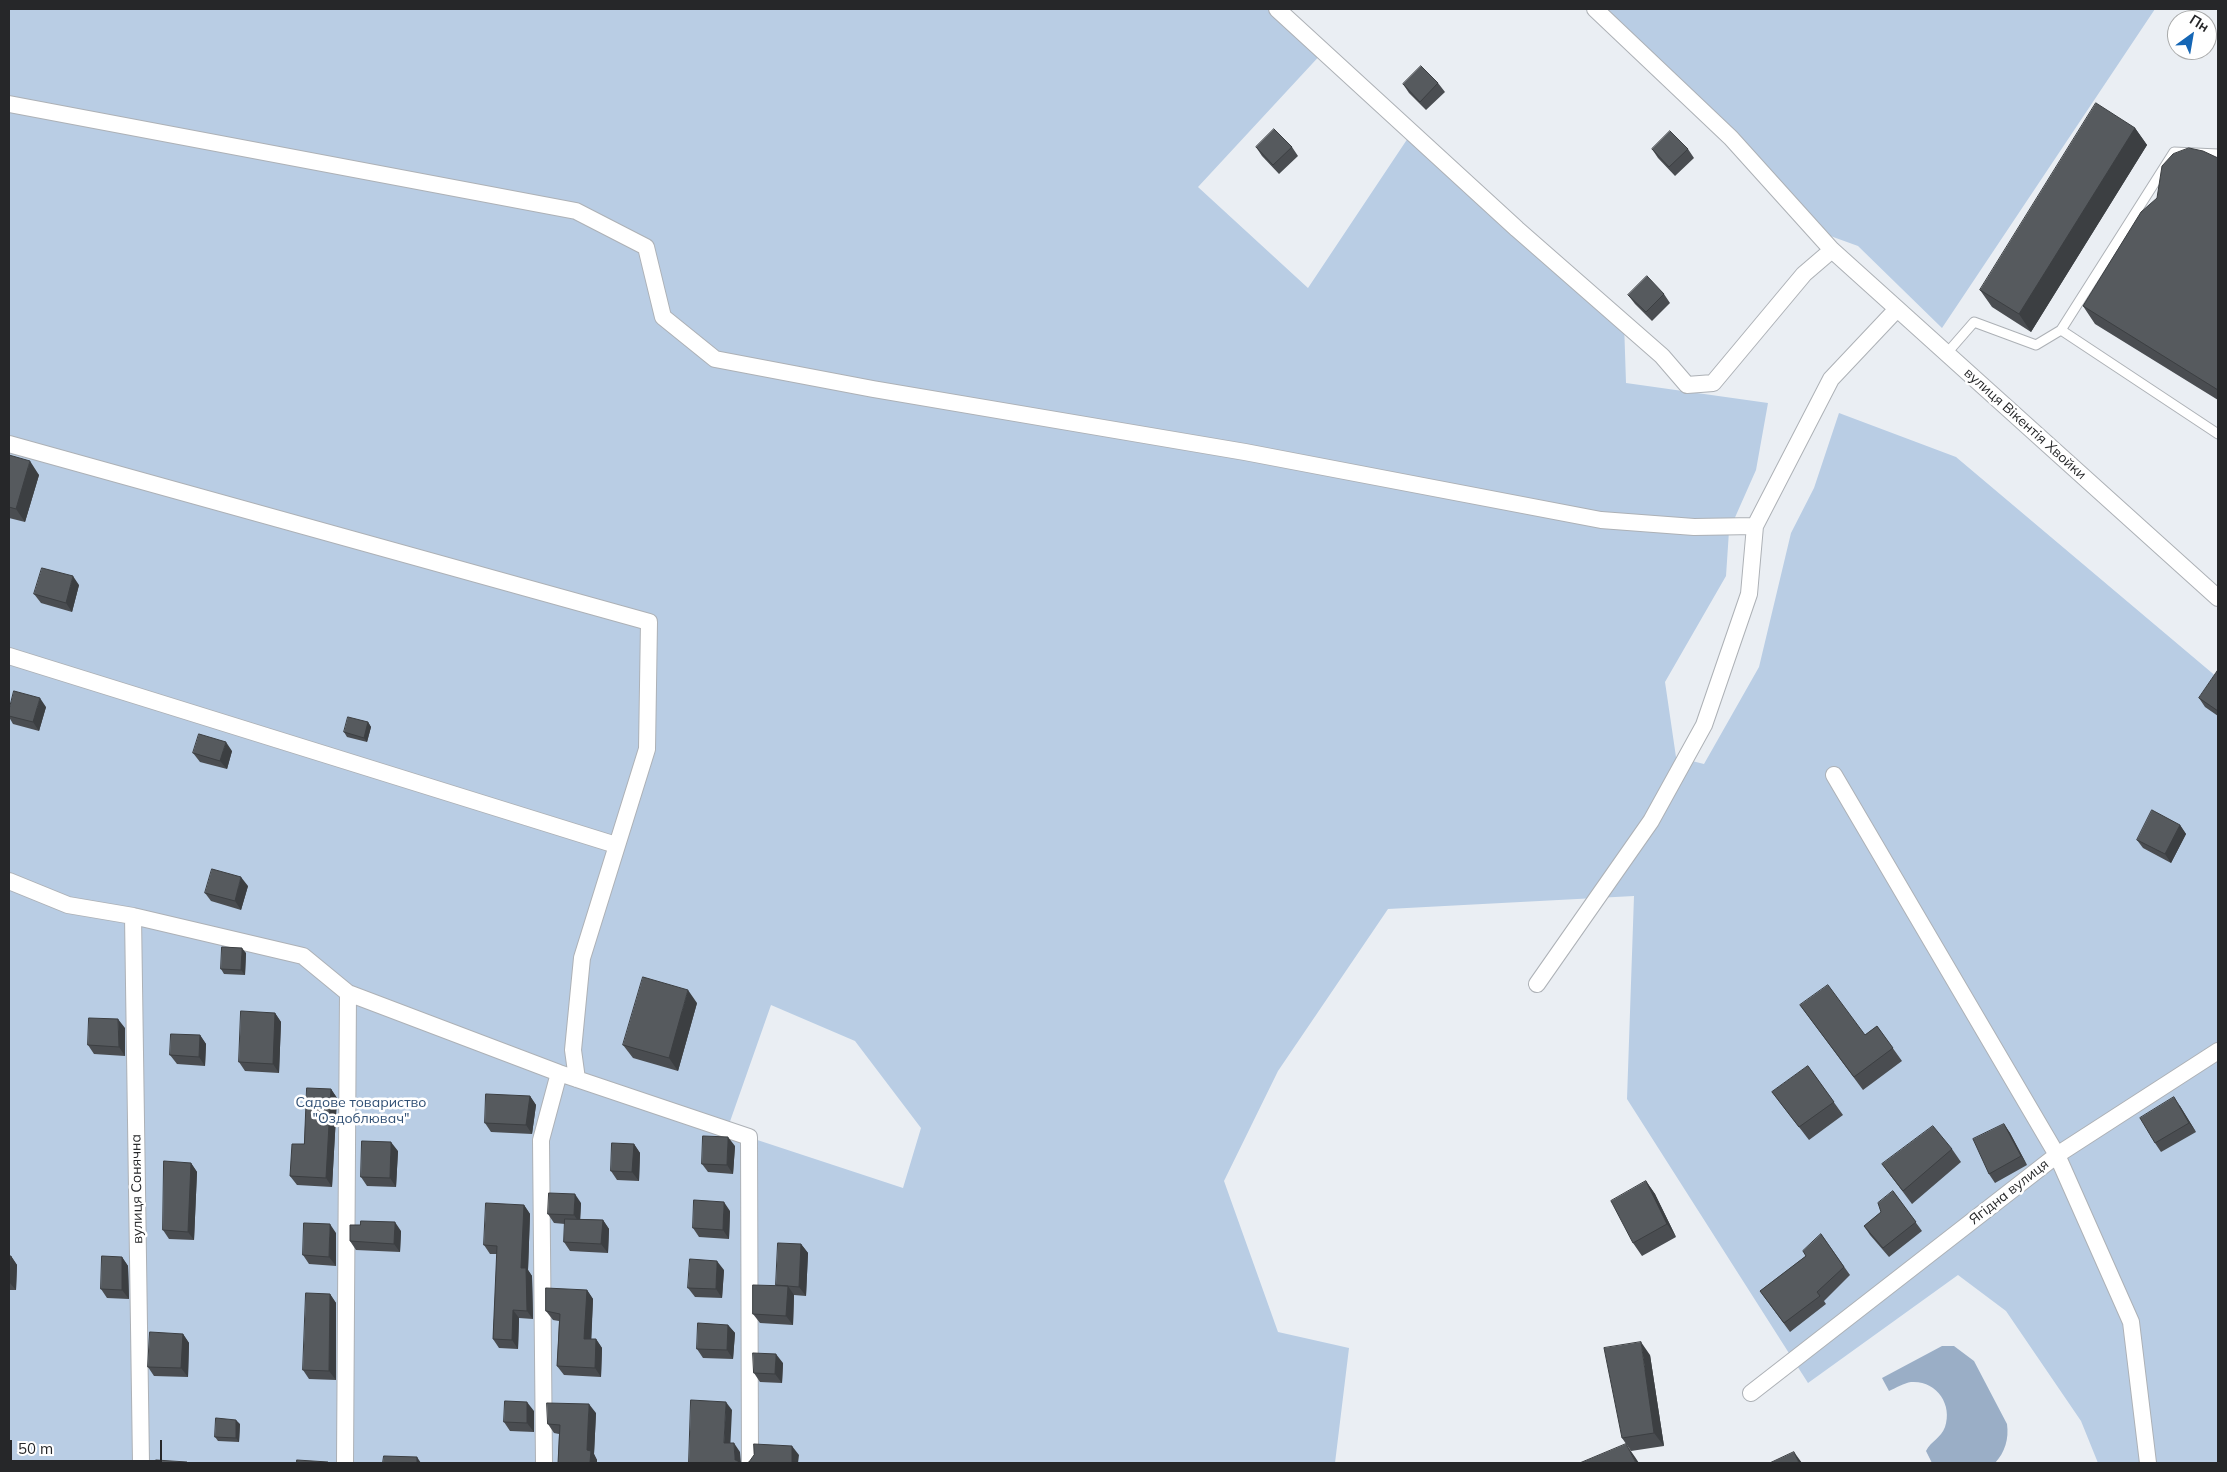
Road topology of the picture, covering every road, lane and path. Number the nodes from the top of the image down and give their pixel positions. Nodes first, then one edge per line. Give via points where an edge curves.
1 (1277, 9) edge
2 (1595, 9) edge
3 (9, 104) edge
4 (2218, 154) edge
5 (1832, 250) junction
6 (1897, 309) junction
7 (2061, 330) junction
8 (1947, 353) junction
9 (2218, 434) edge
10 (9, 444) edge
11 (1755, 526) junction
12 (2218, 598) edge
13 (9, 656) edge
14 (1834, 775) dead end
15 (616, 845) junction
16 (9, 881) edge
17 (133, 916) junction
18 (1537, 984) dead end
19 (348, 993) junction
20 (2218, 1051) edge
21 (559, 1072) junction
22 (576, 1079) junction
23 (2057, 1155) junction
24 (1751, 1393) dead end
25 (142, 1463) edge
26 (345, 1463) edge
27 (544, 1463) edge
28 (750, 1463) edge
29 (2148, 1463) edge

1 - 5 street via 1517,229 1662,356 1687,385 1713,383 1804,274
2 - 5 street, вулиця Вікентія Хвойки via 1730,138
3 - 11 street via 576,211 646,246 663,318 715,358 873,389 1245,452 1601,520 1694,527
4 - 7 lane via 2174,152
5 - 6 street, вулиця Вікентія Хвойки
6 - 8 street, вулиця Вікентія Хвойки
6 - 11 street via 1831,379
7 - 8 lane via 2036,345 1974,322
7 - 9 lane
8 - 12 street, вулиця Вікентія Хвойки
10 - 15 street via 648,622 646,748
11 - 18 street via 1749,594 1704,725 1651,821
13 - 15 street
14 - 23 street
15 - 22 street via 582,958 573,1050
16 - 17 street via 68,905
17 - 19 street via 303,956
17 - 25 street, вулиця Сонячна
19 - 21 street
19 - 26 street
20 - 23 street
21 - 22 street
21 - 27 street via 541,1140
22 - 28 street via 749,1137
23 - 24 street, Ягідна вулиця
23 - 29 street, Ягідна вулиця via 2131,1322

